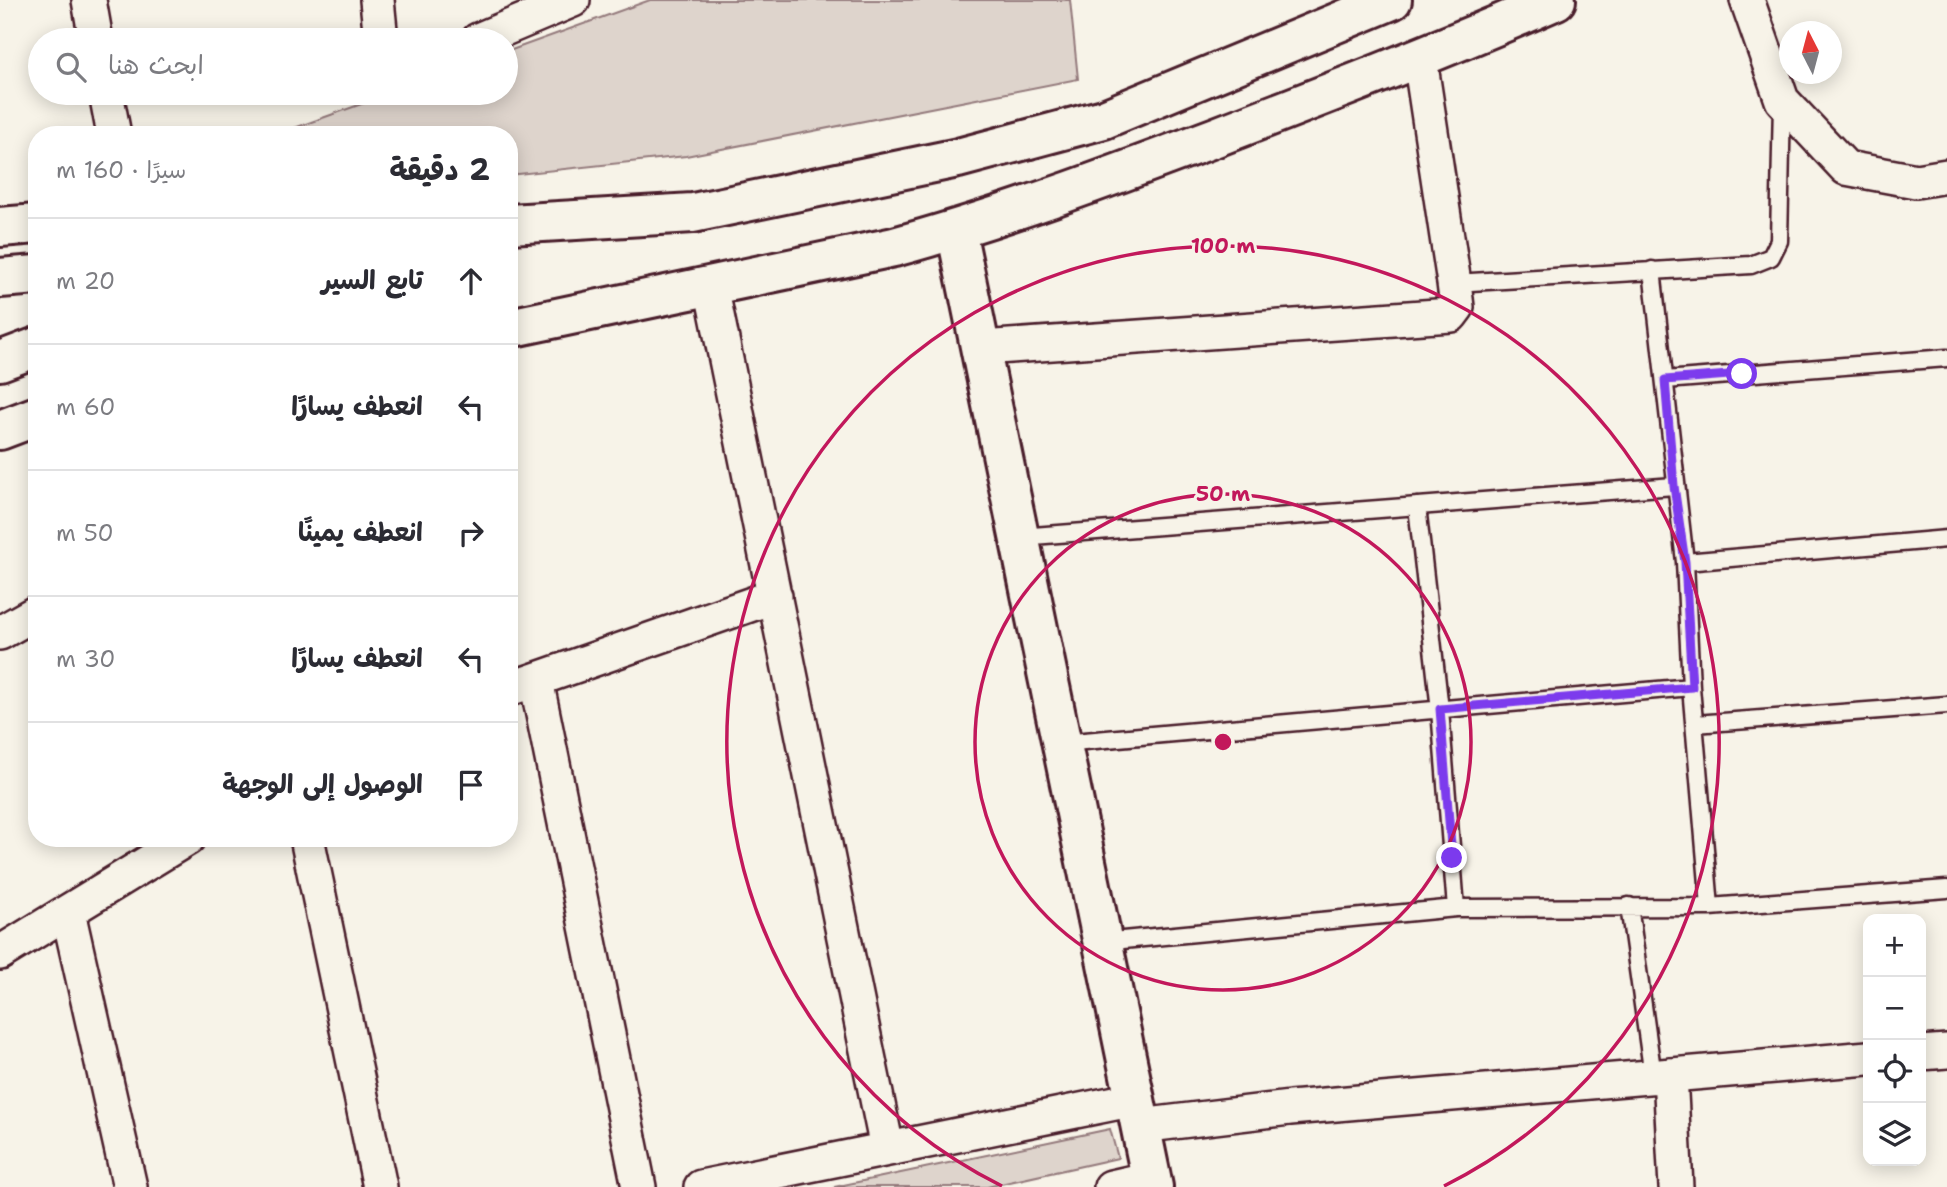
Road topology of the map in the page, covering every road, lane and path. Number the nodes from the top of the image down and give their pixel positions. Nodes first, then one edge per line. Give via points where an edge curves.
1 (89, 0) edge
2 (377, 0) edge
3 (573, 0) edge
4 (1392, 0) edge
5 (1556, 0) edge
6 (1747, 0) edge
7 (94, 28) edge
8 (380, 28) edge
9 (506, 28) edge
10 (1420, 59) junction
11 (1782, 100) junction
12 (108, 105) edge
13 (112, 126) edge
14 (1947, 176) edge
15 (518, 223) edge
16 (28, 225) edge
17 (0, 227) edge
18 (956, 230) junction
19 (1652, 270) junction
20 (28, 276) edge
21 (0, 278) edge
22 (1454, 283) junction
23 (710, 286) junction
24 (518, 326) edge
25 (982, 348) junction
26 (28, 350) edge
27 (1947, 358) edge
28 (0, 361) edge
29 (1665, 380) junction
30 (28, 419) edge
31 (0, 430) edge
32 (1674, 486) junction
33 (1417, 506) junction
34 (1020, 537) junction
35 (1947, 540) edge
36 (1685, 562) junction
37 (775, 596) junction
38 (28, 617) edge
39 (0, 634) edge
40 (523, 684) edge
41 (1692, 687) junction
42 (1947, 705) edge
43 (1440, 709) junction
44 (1695, 724) junction
45 (1062, 743) junction
46 (173, 847) edge
47 (309, 847) edge
48 (1947, 889) edge
49 (1629, 906) junction
50 (1710, 907) junction
51 (1456, 908) junction
52 (68, 912) junction
53 (1101, 942) junction
54 (0, 953) edge
55 (1947, 1051) edge
56 (1926, 1053) edge
57 (1863, 1058) edge
58 (1662, 1076) junction
59 (1138, 1112) junction
60 (887, 1148) junction
61 (1152, 1182) edge
62 (130, 1187) edge
63 (380, 1187) edge
64 (639, 1187) edge
65 (701, 1187) edge
66 (1111, 1187) edge
67 (1676, 1187) edge

1 - 7 street
2 - 8 street
3 - 9 street
4 - 15 main road via 1104,119 958,158 693,213
5 - 10 main road
6 - 11 street
10 - 18 main road
10 - 22 street
11 - 14 street via 1846,168 1916,181
11 - 19 lane via 1779,242 1770,257 1751,265
12 - 13 street
16 - 17 main road
18 - 23 main road
18 - 25 main road
19 - 22 lane
19 - 29 lane
20 - 21 main road
22 - 25 street via 1457,307 1451,314 1434,318
23 - 24 main road
23 - 37 street
25 - 34 main road
26 - 28 main road
27 - 29 lane
29 - 32 lane
30 - 31 main road
32 - 33 lane
32 - 36 lane
33 - 34 lane
33 - 43 lane
34 - 45 main road
35 - 36 lane
36 - 41 lane
37 - 40 street
37 - 60 street
38 - 39 street
40 - 64 street
41 - 43 lane
41 - 44 lane
42 - 44 lane
43 - 45 lane
43 - 51 lane
44 - 50 lane
45 - 53 main road
46 - 52 street
47 - 63 street
48 - 50 lane
49 - 50 lane
49 - 51 lane
49 - 58 lane
51 - 53 lane
52 - 54 street
52 - 62 street
53 - 59 main road
55 - 56 street
57 - 58 street
58 - 59 street via 1290,1108
58 - 67 street
59 - 60 street
59 - 61 main road
60 - 65 street
61 - 66 street

